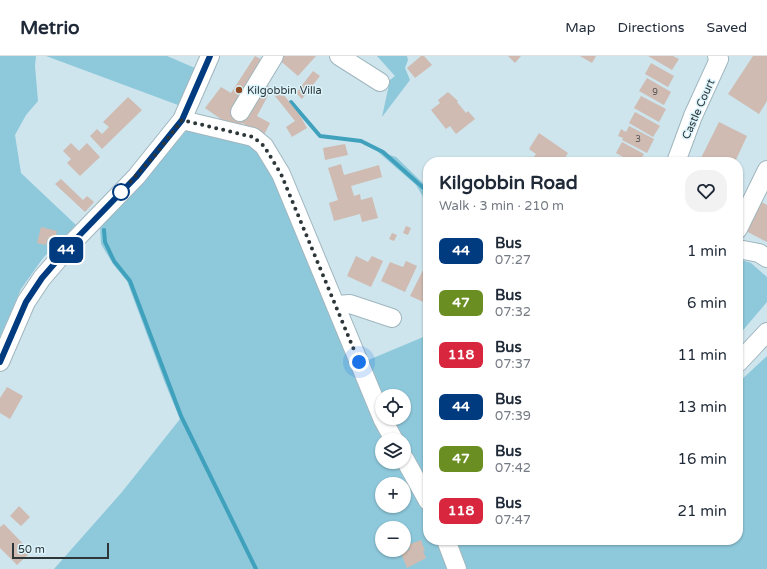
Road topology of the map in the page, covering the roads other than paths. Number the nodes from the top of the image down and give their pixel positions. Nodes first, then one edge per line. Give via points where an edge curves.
1 (210, 56) edge
2 (274, 56) edge
3 (339, 56) edge
4 (717, 56) edge
5 (380, 82) dead end
6 (240, 112) dead end
7 (182, 120) junction
8 (678, 157) edge
9 (767, 170) edge
10 (743, 219) edge
11 (743, 249) edge
12 (767, 258) edge
13 (337, 305) junction
14 (392, 318) dead end
15 (767, 332) edge
16 (743, 358) edge
17 (0, 362) edge
18 (390, 433) edge
19 (410, 469) edge
20 (423, 492) edge
21 (448, 545) edge
22 (457, 569) edge

1 - 7 street
2 - 6 street
3 - 5 street
4 - 8 street, Castle Court via 719,59
7 - 13 street via 253,137 264,146 281,174
7 - 17 street via 136,177 42,278 26,302
9 - 10 street
11 - 12 street
13 - 14 street via 350,304
13 - 18 street
15 - 16 street
19 - 20 street
21 - 22 street

